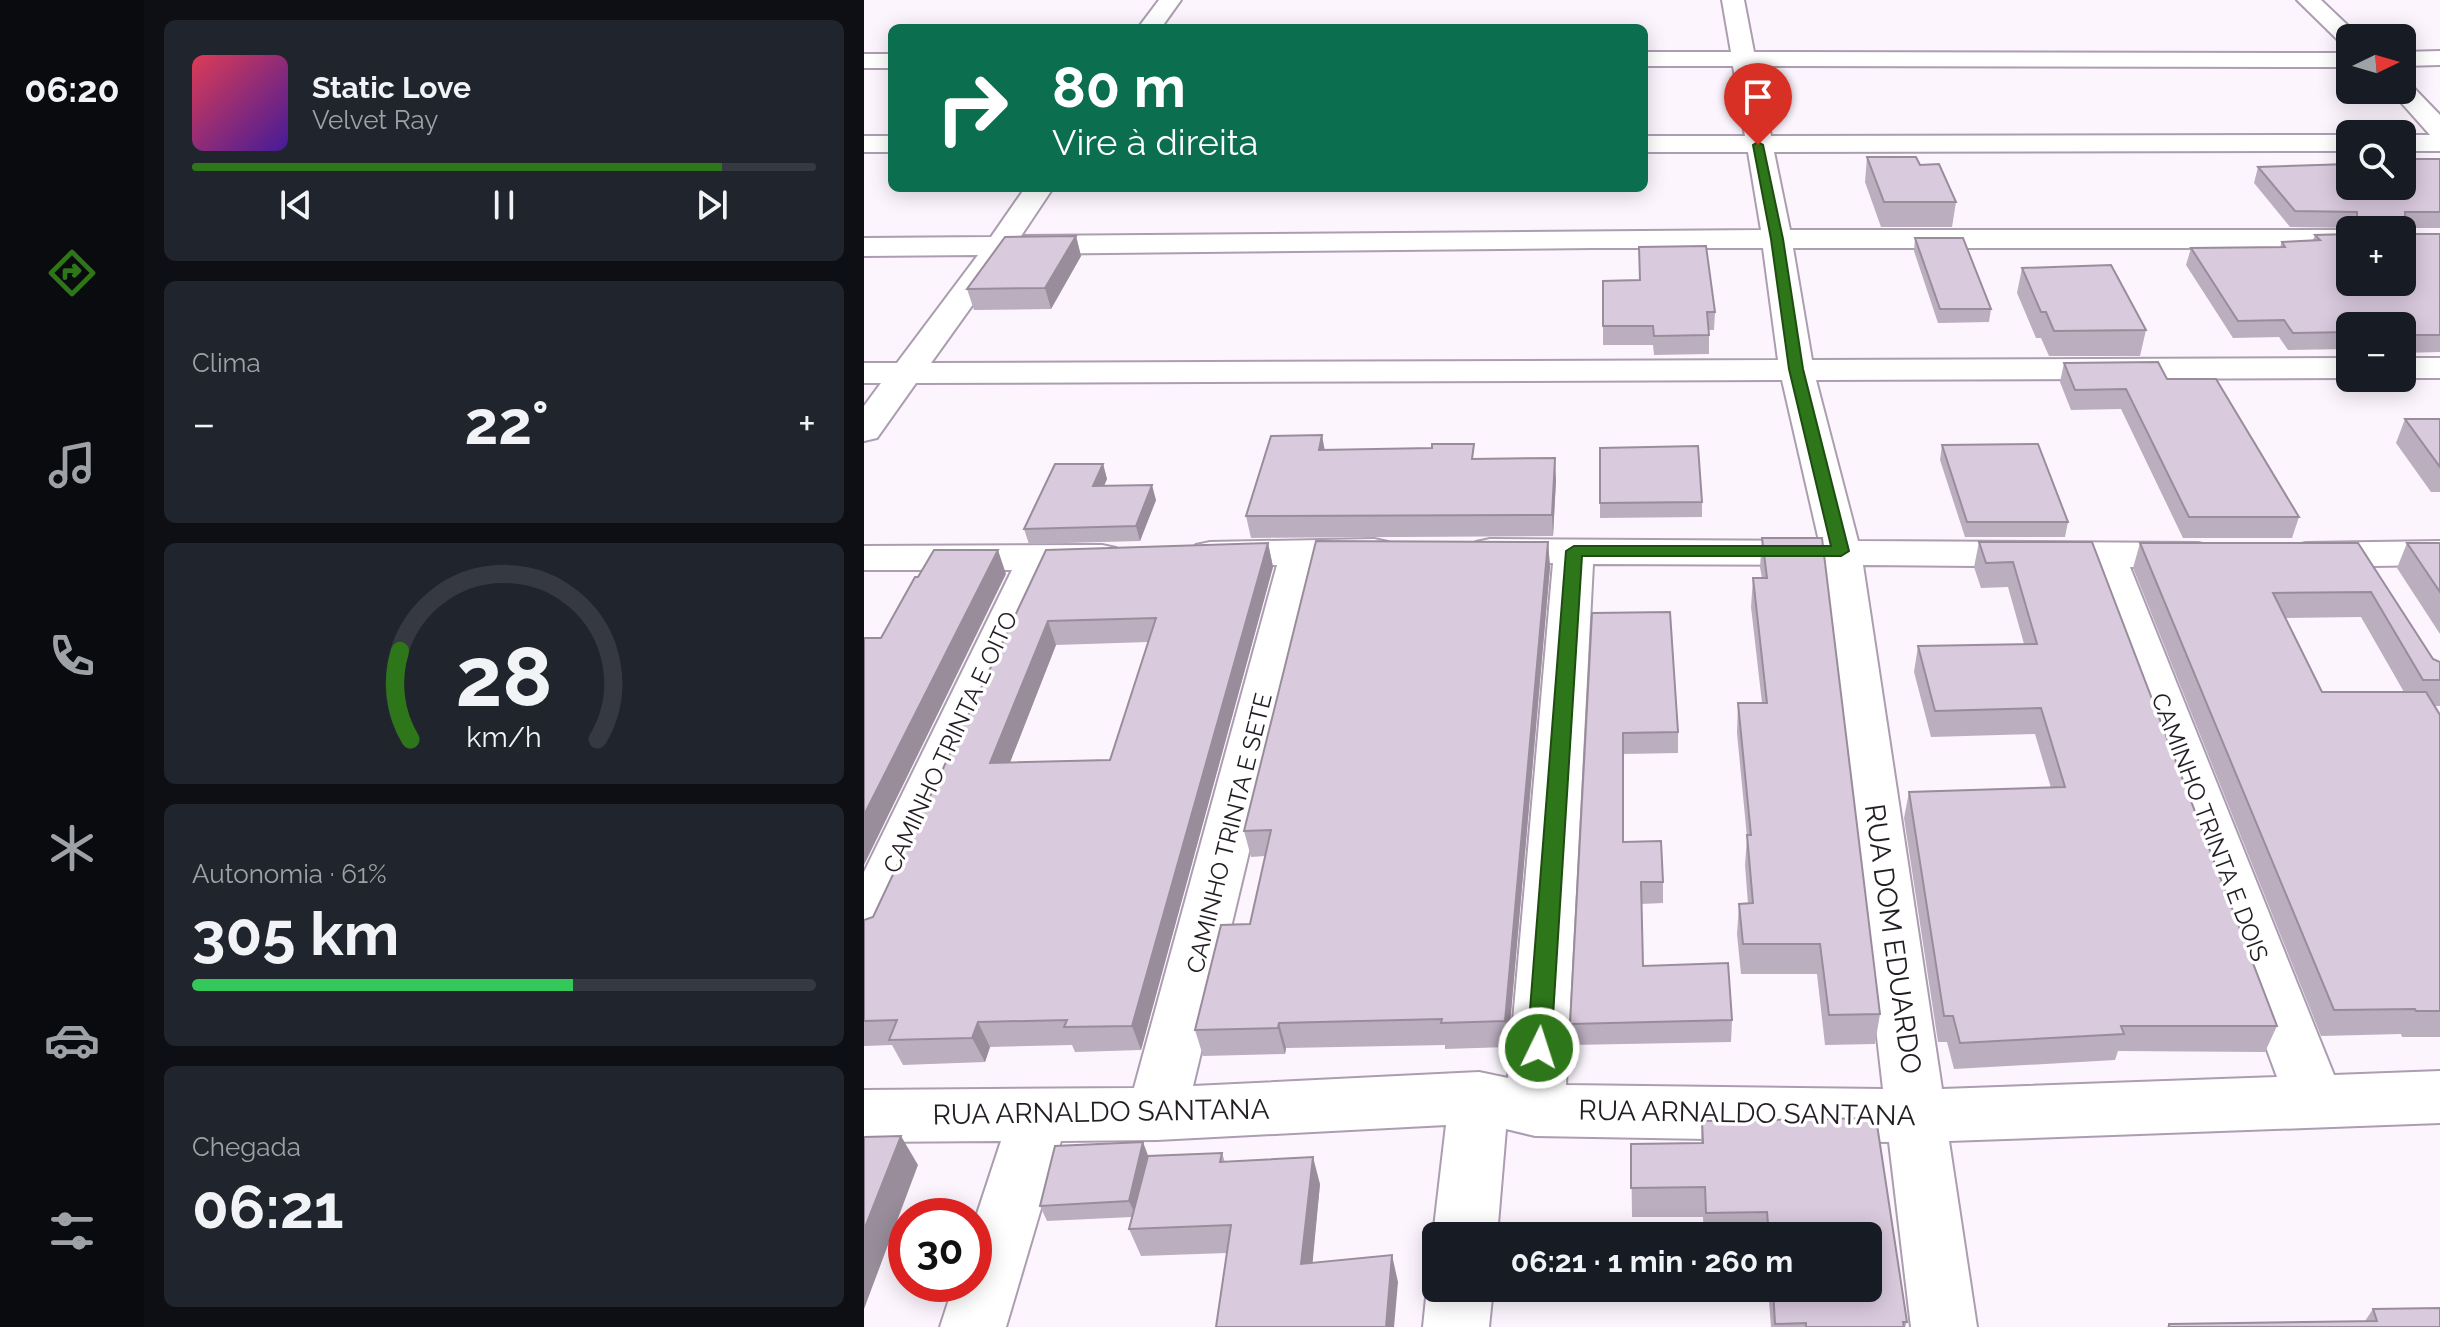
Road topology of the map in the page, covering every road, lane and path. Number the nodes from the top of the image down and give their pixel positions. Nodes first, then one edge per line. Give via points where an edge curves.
1 (1170, 0) edge
2 (1733, 0) edge
3 (2308, 0) edge
4 (1152, 24) edge
5 (2336, 26) edge
6 (1744, 58) junction
7 (2440, 58) edge
8 (1648, 59) edge
9 (2416, 59) edge
10 (2336, 60) edge
11 (864, 61) edge
12 (888, 61) edge
13 (2415, 104) edge
14 (2440, 130) edge
15 (2336, 143) edge
16 (2416, 143) edge
17 (2440, 143) edge
18 (864, 144) edge
19 (888, 144) edge
20 (1648, 144) edge
21 (1758, 145) junction
22 (1036, 192) edge
23 (1777, 239) junction
24 (2336, 239) edge
25 (1000, 246) junction
26 (864, 247) edge
27 (2336, 368) edge
28 (2416, 368) edge
29 (2440, 368) edge
30 (1796, 369) junction
31 (908, 372) junction
32 (864, 373) edge
33 (864, 430) edge
34 (1301, 551) junction
35 (1407, 551) edge
36 (1453, 551) edge
37 (1574, 551) junction
38 (1841, 551) junction
39 (2440, 553) edge
40 (2105, 555) junction
41 (2364, 555) junction
42 (864, 558) edge
43 (1037, 559) junction
44 (2389, 595) edge
45 (864, 926) edge
46 (2440, 1097) edge
47 (2315, 1100) junction
48 (1507, 1104) junction
49 (1157, 1114) junction
50 (864, 1116) edge
51 (1039, 1116) junction
52 (1916, 1116) junction
53 (1469, 1222) edge
54 (1459, 1302) edge
55 (973, 1327) edge
56 (1456, 1327) edge
57 (1944, 1327) edge

1 - 4 street
2 - 6 street, RUA DOM EDUARDO
3 - 5 street
6 - 8 street
6 - 10 street
6 - 21 street, RUA DOM EDUARDO
7 - 9 street
11 - 12 street
13 - 14 street
15 - 21 street
16 - 17 street
18 - 19 street
20 - 21 street
21 - 23 street, RUA DOM EDUARDO
22 - 25 street
23 - 24 street
23 - 25 street
23 - 30 street, RUA DOM EDUARDO
25 - 26 street
25 - 31 street
27 - 30 street
28 - 29 street
30 - 31 street
30 - 38 street, RUA DOM EDUARDO
31 - 32 street
31 - 33 street
34 - 35 street
34 - 43 street
34 - 49 street, CAMINHO TRINTA E SETE
36 - 37 street
37 - 38 street
37 - 48 street
38 - 40 street
38 - 52 street, RUA DOM EDUARDO
39 - 41 street
40 - 41 street
40 - 47 street, CAMINHO TRINTA E DOIS
41 - 44 street
42 - 43 street
43 - 45 street, CAMINHO TRINTA E OITO
46 - 47 street, RUA ARNALDO SANTANA
47 - 52 street, RUA ARNALDO SANTANA
48 - 49 street, RUA ARNALDO SANTANA
48 - 52 street, RUA ARNALDO SANTANA
48 - 53 street
49 - 51 street, RUA ARNALDO SANTANA
50 - 51 street, RUA ARNALDO SANTANA
51 - 55 street
52 - 57 street, RUA DOM EDUARDO
54 - 56 street

